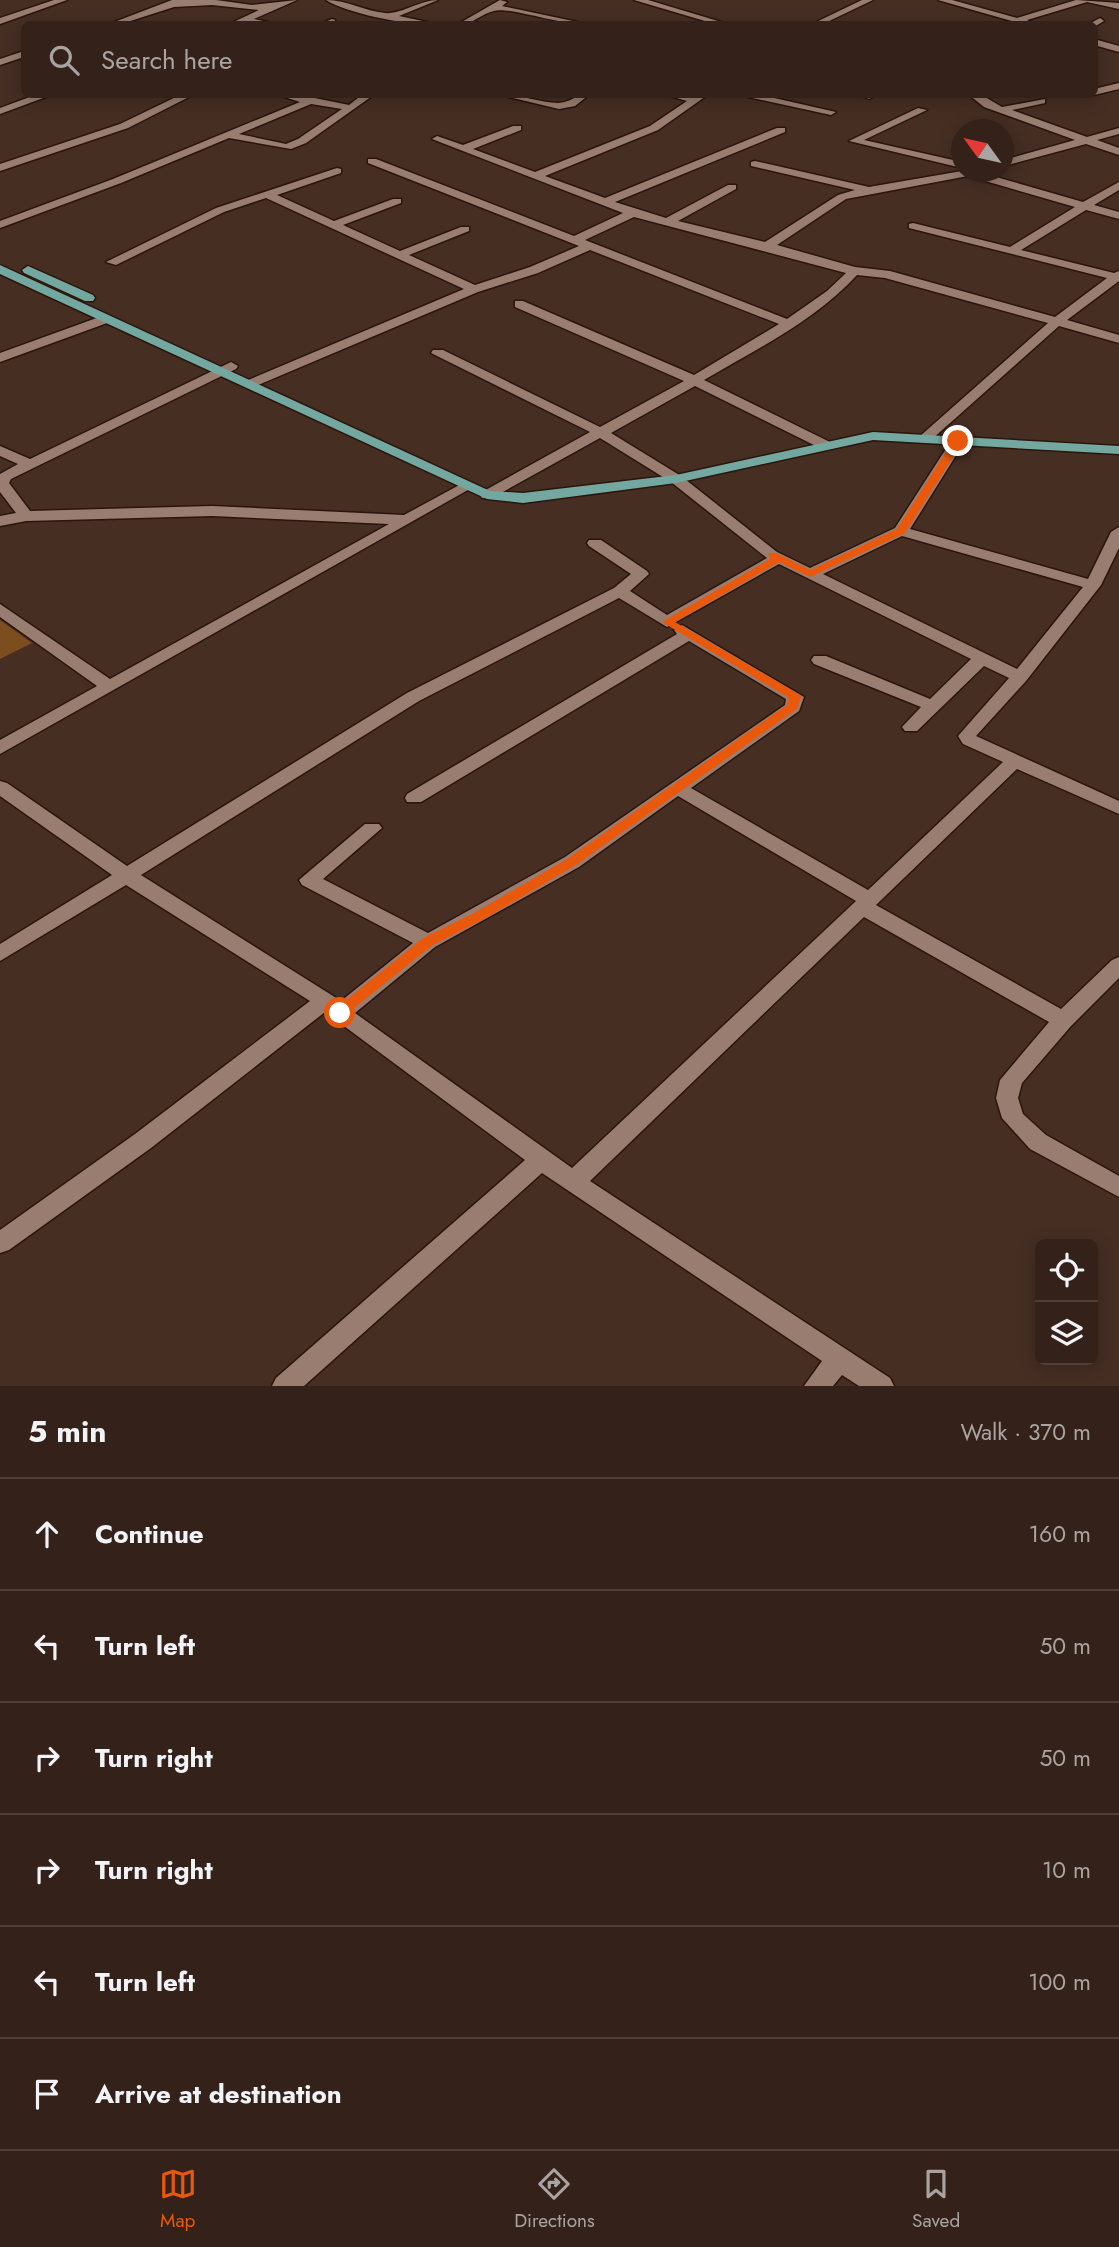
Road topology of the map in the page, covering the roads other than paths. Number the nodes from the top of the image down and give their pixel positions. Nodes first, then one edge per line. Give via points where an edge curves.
1 (63, 0) edge
2 (293, 0) edge
3 (330, 0) edge
4 (435, 0) edge
5 (506, 0) edge
6 (638, 0) edge
7 (869, 0) edge
8 (1087, 0) edge
9 (952, 1) edge
10 (174, 2) edge
11 (1119, 6) edge
12 (494, 7) junction
13 (273, 8) junction
14 (388, 17) junction
15 (245, 19) junction
16 (0, 21) edge
17 (122, 21) edge
18 (240, 21) edge
19 (256, 21) edge
20 (413, 21) edge
21 (468, 21) edge
22 (562, 21) edge
23 (712, 21) edge
24 (824, 21) edge
25 (1016, 21) joint
26 (1098, 43) edge
27 (1117, 48) edge
28 (12, 49) dead end
29 (21, 52) edge
30 (21, 54) edge
31 (1098, 55) edge
32 (0, 62) edge
33 (1119, 86) edge
34 (1098, 91) edge
35 (37, 98) edge
36 (183, 98) dead end
37 (298, 98) edge
38 (364, 98) edge
39 (520, 98) edge
40 (580, 98) edge
41 (699, 98) edge
42 (759, 98) edge
43 (982, 98) edge
44 (310, 101) junction
45 (1041, 101) dead end
46 (351, 108) junction
47 (922, 110) dead end
48 (1000, 110) junction
49 (0, 111) edge
50 (831, 112) dead end
51 (517, 128) dead end
52 (781, 130) dead end
53 (1119, 131) edge
54 (228, 135) junction
55 (437, 139) dead end
56 (1084, 140) junction
57 (465, 148) junction
58 (1119, 152) edge
59 (1014, 160) edge
60 (372, 161) dead end
61 (755, 164) dead end
62 (951, 166) edge
63 (0, 168) edge
64 (337, 171) dead end
65 (951, 173) edge
66 (537, 175) junction
67 (1007, 182) edge
68 (1119, 185) edge
69 (732, 187) dead end
70 (868, 190) junction
71 (268, 195) junction
72 (397, 201) dead end
73 (606, 202) junction
74 (1084, 206) junction
75 (633, 213) junction
76 (1119, 216) edge
77 (669, 221) junction
78 (0, 225) edge
79 (333, 225) junction
80 (913, 226) dead end
81 (465, 229) dead end
82 (575, 240) junction
83 (590, 246) junction
84 (767, 246) junction
85 (1011, 251) junction
86 (399, 255) junction
87 (0, 257) edge
88 (112, 262) dead end
89 (0, 269) edge
90 (854, 271) junction
91 (1117, 276) edge
92 (62, 285) junction
93 (474, 289) junction
94 (47, 292) junction
95 (519, 304) dead end
96 (105, 319) junction
97 (1058, 321) junction
98 (789, 324) junction
99 (1119, 339) edge
100 (438, 353) dead end
101 (0, 358) edge
102 (235, 375) junction
103 (696, 380) junction
104 (598, 431) junction
105 (926, 437) junction
106 (958, 441) junction
107 (828, 446) junction
108 (0, 450) edge
109 (1119, 450) edge
110 (29, 464) junction
111 (677, 479) junction
112 (468, 486) junction
113 (487, 495) junction
114 (26, 516) junction
115 (404, 520) junction
116 (0, 521) edge
117 (901, 531) junction
118 (1119, 532) edge
119 (595, 543) dead end
120 (772, 555) junction
121 (810, 574) junction
122 (1093, 585) junction
123 (620, 590) junction
124 (0, 609) edge
125 (667, 622) junction
126 (689, 634) junction
127 (982, 658) junction
128 (820, 660) dead end
129 (1020, 677) junction
130 (109, 687) junction
131 (933, 706) junction
132 (911, 727) dead end
133 (0, 748) edge
134 (1015, 761) junction
135 (0, 787) edge
136 (677, 787) junction
137 (414, 798) dead end
138 (1119, 807) edge
139 (372, 828) dead end
140 (127, 876) junction
141 (867, 903) junction
142 (428, 942) junction
143 (0, 954) edge
144 (1119, 965) edge
145 (333, 1006) junction
146 (1063, 1020) junction
147 (542, 1159) junction
148 (573, 1182) junction
149 (1119, 1187) edge
150 (0, 1242) edge
151 (839, 1359) junction
152 (285, 1386) edge
153 (817, 1386) edge
154 (881, 1386) edge

1 - 16 street
2 - 13 street
3 - 14 street
4 - 14 street
5 - 12 street
6 - 23 street
7 - 24 street
8 - 11 street
8 - 25 street
9 - 25 street
10 - 13 street
10 - 17 street
12 - 21 street
12 - 22 street
13 - 15 street
14 - 20 street
15 - 18 street
15 - 19 street
26 - 27 street
27 - 31 street
28 - 29 street
30 - 32 street
33 - 34 street
35 - 49 street
36 - 63 street via 116,130
37 - 44 street
38 - 46 street
39 - 40 street via 559,106
41 - 66 street via 654,128
42 - 50 street
43 - 48 street
44 - 46 street
44 - 54 street
45 - 48 street
46 - 54 street via 288,147
47 - 62 street via 854,141
48 - 56 street
51 - 57 street
52 - 73 street
53 - 56 street
54 - 78 street
55 - 57 street
56 - 58 street
56 - 59 street
57 - 66 street
60 - 82 street
61 - 70 street
64 - 71 street
65 - 70 street
66 - 73 street
67 - 74 street
68 - 74 street
69 - 77 street
70 - 84 street via 830,203
71 - 79 street
71 - 88 street via 220,210
72 - 79 street
73 - 75 street
74 - 76 street
74 - 85 street
75 - 77 street
75 - 82 street
77 - 84 street
79 - 86 street
80 - 85 street
81 - 86 street
82 - 83 street
83 - 93 street
83 - 98 street
84 - 90 street
85 - 91 street
86 - 93 street
87 - 92 main road
89 - 94 main road
90 - 97 street via 886,274
90 - 98 street via 820,304
91 - 97 street
92 - 94 main road
92 - 102 main road
93 - 102 street
94 - 96 main road
95 - 103 street
96 - 101 street
96 - 102 main road
97 - 99 street
97 - 105 street
98 - 103 street
100 - 104 street
102 - 110 street
102 - 112 main road
103 - 104 street
103 - 107 street
104 - 111 street
104 - 113 street
105 - 106 main road
105 - 107 main road via 873,436
106 - 109 main road
106 - 117 street
107 - 111 main road
108 - 110 street
110 - 114 street via 1,483
111 - 113 main road via 523,498
111 - 120 street
112 - 113 main road
112 - 115 street
114 - 115 street via 212,511
114 - 116 street
115 - 130 street
117 - 121 street
117 - 122 street
118 - 122 street
119 - 123 street via 641,573
120 - 121 street
120 - 125 street via 777,559
121 - 127 street
122 - 129 street
123 - 125 street
123 - 140 street via 413,696
124 - 130 street
125 - 126 street
126 - 136 street via 796,697 793,707
126 - 137 street
127 - 129 street
127 - 131 street
128 - 131 street
129 - 134 street via 967,736
130 - 133 street
131 - 132 street
134 - 138 street
134 - 141 street
135 - 140 street
136 - 141 street
136 - 142 street via 572,862
139 - 142 street via 309,880
140 - 143 street
140 - 145 street
141 - 146 street
141 - 148 street
142 - 145 street
144 - 146 street
145 - 147 street
145 - 150 street
146 - 149 street via 1011,1080 1007,1098 1013,1118 1038,1142
147 - 148 street
147 - 152 street
148 - 151 street
151 - 153 street
151 - 154 street

